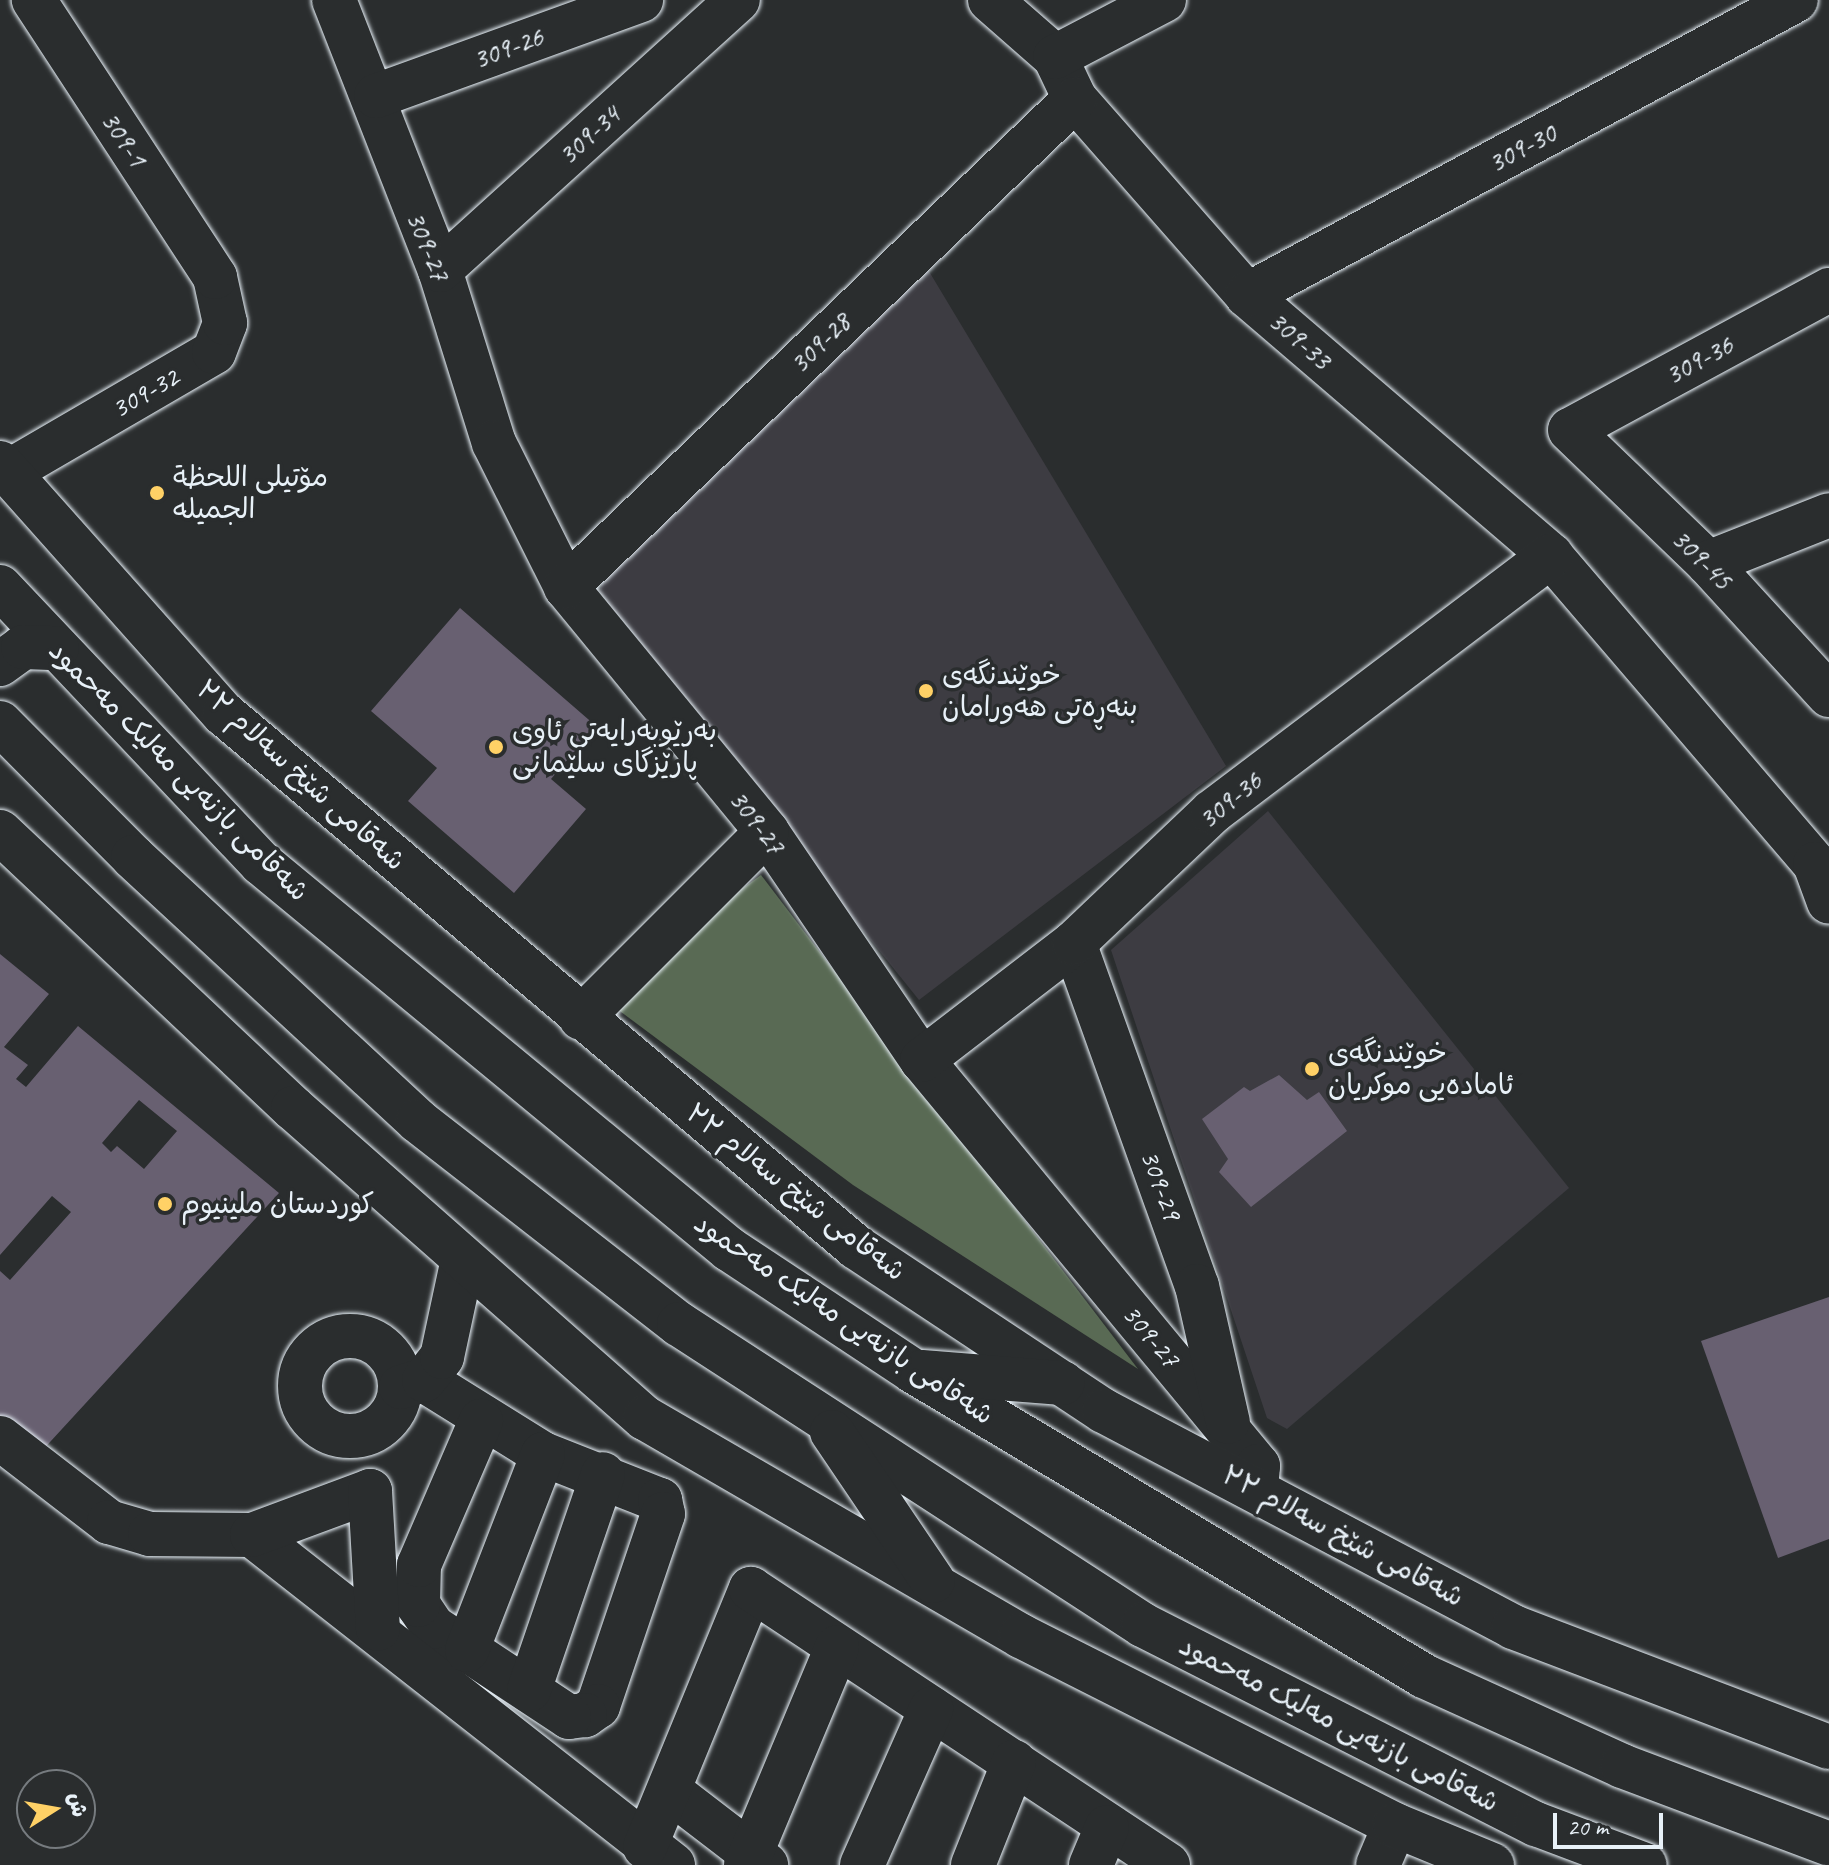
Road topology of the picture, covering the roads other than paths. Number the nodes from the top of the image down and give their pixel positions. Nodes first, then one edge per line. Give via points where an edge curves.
1 (34, 0) edge
2 (334, 0) edge
3 (641, 0) edge
4 (738, 0) edge
5 (990, 0) edge
6 (1164, 0) edge
7 (1796, 0) edge
8 (1055, 57) junction
9 (376, 96) junction
10 (1075, 99) junction
11 (440, 270) junction
12 (215, 277) joint
13 (1829, 290) edge
14 (1247, 295) junction
15 (1570, 430) joint
16 (4, 468) edge
17 (1829, 515) edge
18 (1551, 556) junction
19 (1708, 563) junction
20 (0, 587) edge
21 (566, 587) junction
22 (57, 648) junction
23 (0, 664) edge
24 (1829, 695) edge
25 (0, 723) edge
26 (0, 832) edge
27 (767, 832) junction
28 (1829, 902) edge
29 (1074, 943) junction
30 (581, 1018) junction
31 (922, 1060) junction
32 (463, 1259) junction
33 (913, 1371) junction
34 (1063, 1383) junction
35 (412, 1384) junction
36 (822, 1417) junction
37 (481, 1421) junction
38 (1230, 1432) junction
39 (366, 1433) junction
40 (0, 1438) edge
41 (543, 1454) junction
42 (603, 1474) junction
43 (1256, 1490) junction
44 (370, 1491) junction
45 (252, 1535) junction
46 (933, 1581) junction
47 (378, 1629) junction
48 (837, 1647) junction
49 (467, 1650) junction
50 (529, 1690) junction
51 (931, 1709) junction
52 (1829, 1747) edge
53 (1014, 1762) junction
54 (671, 1792) junction
55 (1395, 1825) junction
56 (1829, 1844) edge
57 (1099, 1846) edge
58 (659, 1856) edge
59 (755, 1862) edge
60 (862, 1865) edge
61 (973, 1865) edge
62 (1168, 1865) edge
63 (1378, 1865) edge
64 (1492, 1865) edge
65 (1645, 1865) edge

1 - 12 main road, 309-1
2 - 9 main road, 309-27
3 - 9 main road, 309-26
4 - 11 main road, 309-34
5 - 8 main road
6 - 8 main road
7 - 14 main road, 309-30
8 - 10 main road, 309-33
9 - 11 main road, 309-27 via 391,161
10 - 14 main road, 309-33
10 - 21 main road, 309-28
11 - 21 main road, 309-27 via 494,443
12 - 16 main road, 309-32 via 225,323 214,352
13 - 15 main road, 309-36
14 - 18 main road, 309-33
15 - 19 main road, 309-45
16 - 30 main road, شەقامی شێخ سەلام ٣٣ via 224,714
17 - 19 main road
18 - 28 main road, 309-33 via 1815,864
18 - 29 main road, 309-36 via 1212,812
19 - 24 main road, 309-45
20 - 22 main road, شەقامی بازنەیی مەلیک مەحمود
21 - 27 main road, 309-27
22 - 23 main road via 23,647
22 - 33 main road, شەقامی بازنەیی مەلیک مەحمود via 261,863 420,1000 729,1249
25 - 36 main road, شەقامی بازنەیی مەلیک مەحمود via 133,857 418,1121 679,1324
26 - 32 main road
27 - 30 main road
27 - 31 main road, 309-27
29 - 31 main road, 309-36
29 - 38 main road, 309-29 via 1197,1286
30 - 34 main road, شەقامی شێخ سەلام ٣٣ via 856,1247
31 - 38 main road, 309-27
32 - 35 main road via 451,1329
32 - 46 main road via 645,1418
33 - 34 main road
33 - 56 main road, شەقامی بازنەیی مەلیک مەحمود via 1424,1676 1622,1766
34 - 43 main road, شەقامی شێخ سەلام ٣٣
35 - 37 main road
35 - 39 main road via 389,1418
35 - 39 main road via 391,1357 366,1338 334,1338 309,1357 300,1389 313,1420 343,1436
36 - 46 main road
36 - 65 main road, شەقامی بازنەیی مەلیک مەحمود via 1143,1625 1536,1824
37 - 41 main road
37 - 49 main road via 419,1565 418,1605 433,1627
38 - 43 main road, 309-27 via 1258,1466
39 - 44 main road
40 - 45 main road via 109,1522 150,1534
41 - 42 main road
41 - 49 main road
42 - 50 main road
42 - 50 main road via 647,1489 663,1514 598,1706 569,1717
43 - 52 main road, شەقامی شێخ سەلام ٣٣ via 1513,1627
44 - 45 main road
44 - 47 main road
45 - 47 main road
46 - 55 main road via 1021,1636
47 - 58 main road
48 - 51 main road
48 - 54 main road via 751,1589
48 - 59 main road
49 - 50 main road
51 - 53 main road
51 - 60 main road
53 - 57 main road
53 - 61 main road
54 - 58 main road
54 - 59 main road
55 - 63 main road
55 - 64 main road
57 - 62 main road

